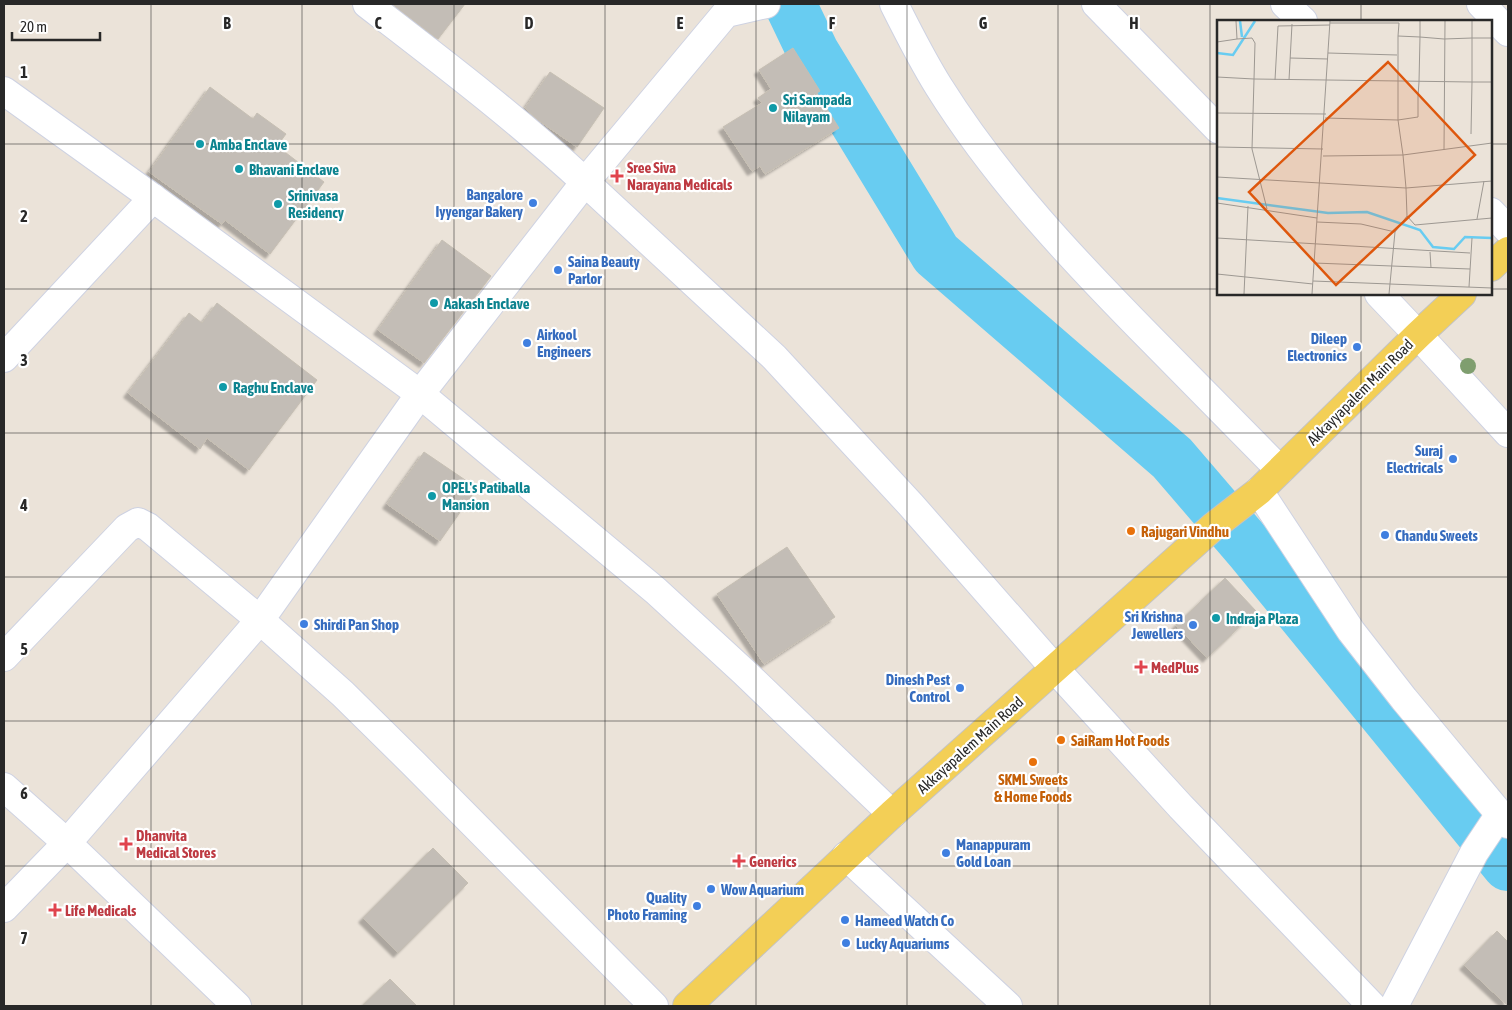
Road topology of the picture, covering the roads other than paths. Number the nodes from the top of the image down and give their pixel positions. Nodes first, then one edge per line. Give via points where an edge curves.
1 (367, 4) edge
2 (766, 4) edge
3 (894, 4) edge
4 (1096, 4) edge
5 (1285, 4) edge
6 (1481, 4) edge
7 (726, 8) edge
8 (1302, 20) edge
9 (1508, 32) edge
10 (4, 91) edge
11 (1217, 128) edge
12 (585, 182) junction
13 (153, 198) junction
14 (1492, 213) edge
15 (1508, 230) edge
16 (1508, 251) edge
17 (1492, 267) edge
18 (1380, 295) edge
19 (1461, 295) edge
20 (1418, 334) junction
21 (4, 358) edge
22 (420, 394) junction
23 (1508, 433) edge
24 (1280, 470) junction
25 (1252, 496) junction
26 (260, 620) junction
27 (4, 657) edge
28 (1055, 669) junction
29 (4, 787) edge
30 (892, 814) junction
31 (1499, 822) edge
32 (67, 843) junction
33 (846, 856) junction
34 (4, 908) edge
35 (236, 1006) edge
36 (654, 1006) edge
37 (686, 1006) edge
38 (1008, 1006) edge
39 (1372, 1006) edge
40 (1394, 1006) edge

1 - 12 street via 434,55
2 - 7 street
3 - 24 street via 939,87 976,141 1036,217
4 - 11 street
5 - 8 street
6 - 9 street
7 - 12 street
10 - 13 street
12 - 22 street
12 - 28 street via 774,357 911,505
13 - 21 street
13 - 22 street
14 - 15 street
16 - 17 main road
18 - 20 street
19 - 20 main road, Akkayyapalem Main Road
20 - 23 street
20 - 24 main road, Akkayyapalem Main Road
22 - 26 street
22 - 30 street via 656,591
24 - 25 main road, Akkayyapalem Main Road
25 - 28 main road, Akkayapalem Main Road via 1214,526
25 - 31 street via 1351,631
26 - 27 street via 138,522 127,528
26 - 32 street
26 - 36 street via 414,764
28 - 30 main road, Akkayapalem Main Road
28 - 39 street via 1181,807
29 - 32 street
30 - 33 main road, Akkayapalem Main Road
31 - 40 street via 1474,853
32 - 34 street
32 - 35 street
33 - 37 main road, Akkayapalem Main Road
33 - 38 street

